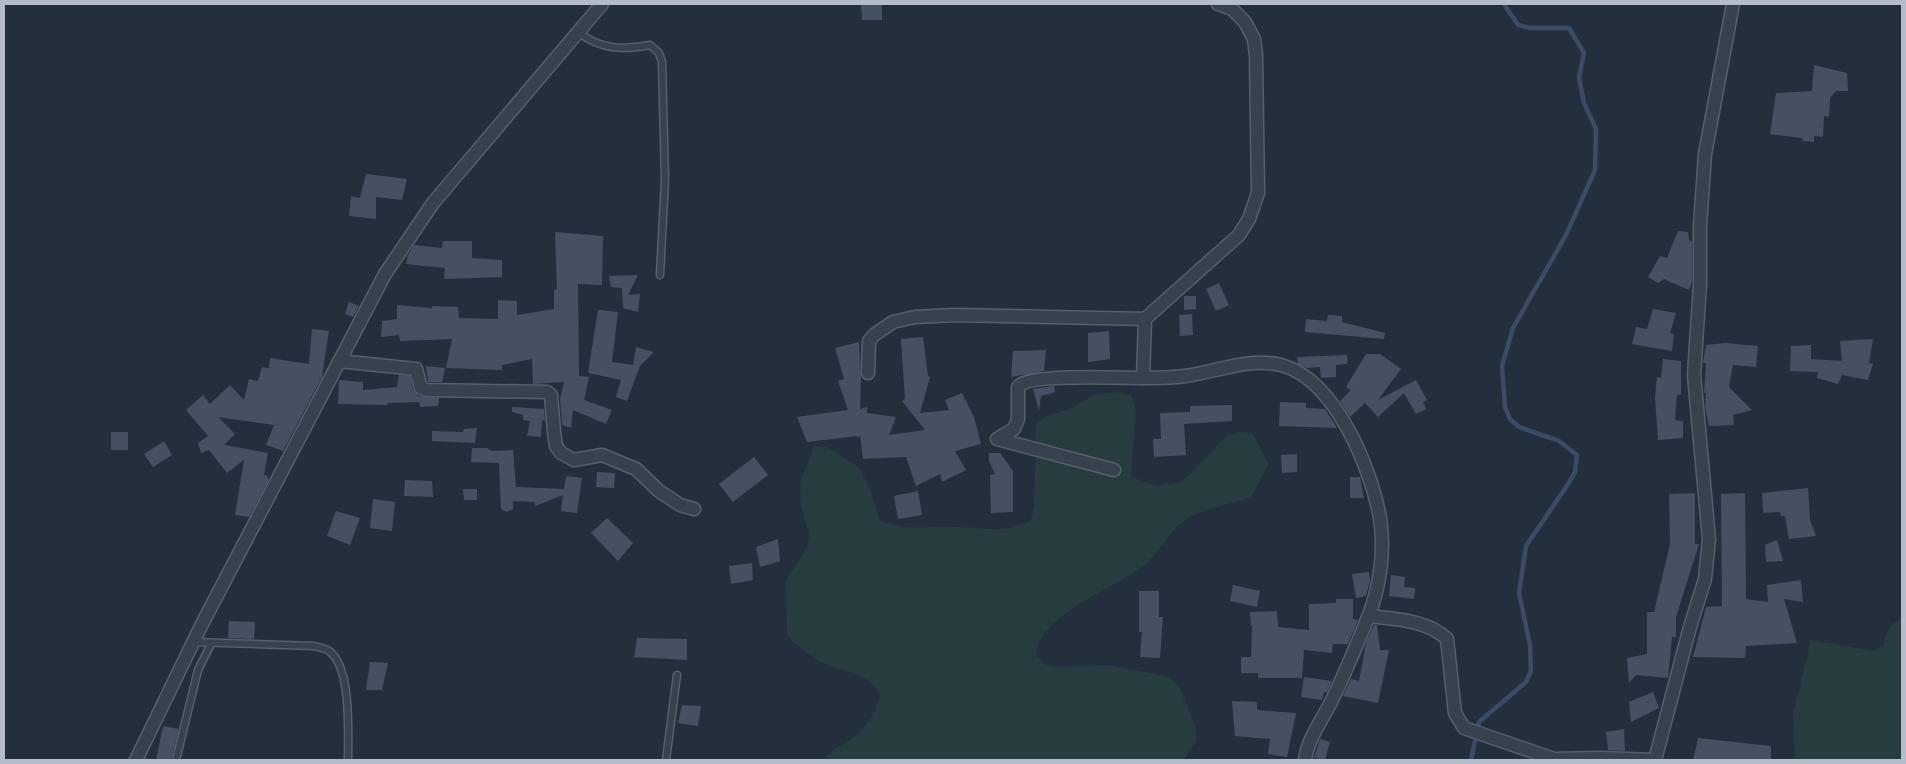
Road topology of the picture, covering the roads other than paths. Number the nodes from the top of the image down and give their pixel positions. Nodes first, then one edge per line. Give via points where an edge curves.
1 (602, 4) edge
2 (1218, 4) edge
3 (1733, 4) edge
4 (578, 32) junction
5 (660, 275) dead end
6 (1145, 319) junction
7 (339, 361) junction
8 (868, 373) dead end
9 (1143, 378) junction
10 (1114, 470) dead end
11 (694, 509) dead end
12 (1368, 616) junction
13 (193, 642) junction
14 (211, 644) junction
15 (677, 674) dead end
16 (136, 760) edge
17 (176, 760) edge
18 (348, 760) edge
19 (666, 760) edge
20 (1305, 760) edge
21 (1655, 760) edge

1 - 4 street
2 - 6 street via 1239,15 1254,39 1258,193 1239,235
3 - 21 street via 1706,154 1700,217 1700,284 1694,375 1709,539 1706,571
4 - 5 lane via 593,43 627,49 650,46 659,53 662,62 665,180
4 - 7 street via 433,203 385,274
6 - 8 street via 954,315 893,322 869,341
6 - 9 street
7 - 11 street via 416,369 421,388 427,390 547,392 552,395 556,446 561,453 574,460 602,456 636,468 659,491
7 - 13 street
9 - 10 street via 1025,381 1018,387 1018,419 1014,429 996,439
9 - 12 street via 1185,376 1266,362 1301,374 1336,407 1360,455 1380,519 1378,586
12 - 20 street via 1331,702 1308,743
12 - 21 street via 1425,625 1447,639 1455,713 1464,728 1554,760
13 - 14 lane
13 - 16 street
14 - 17 lane via 198,670
14 - 18 lane via 314,646 328,651 336,658 343,679
15 - 19 lane

